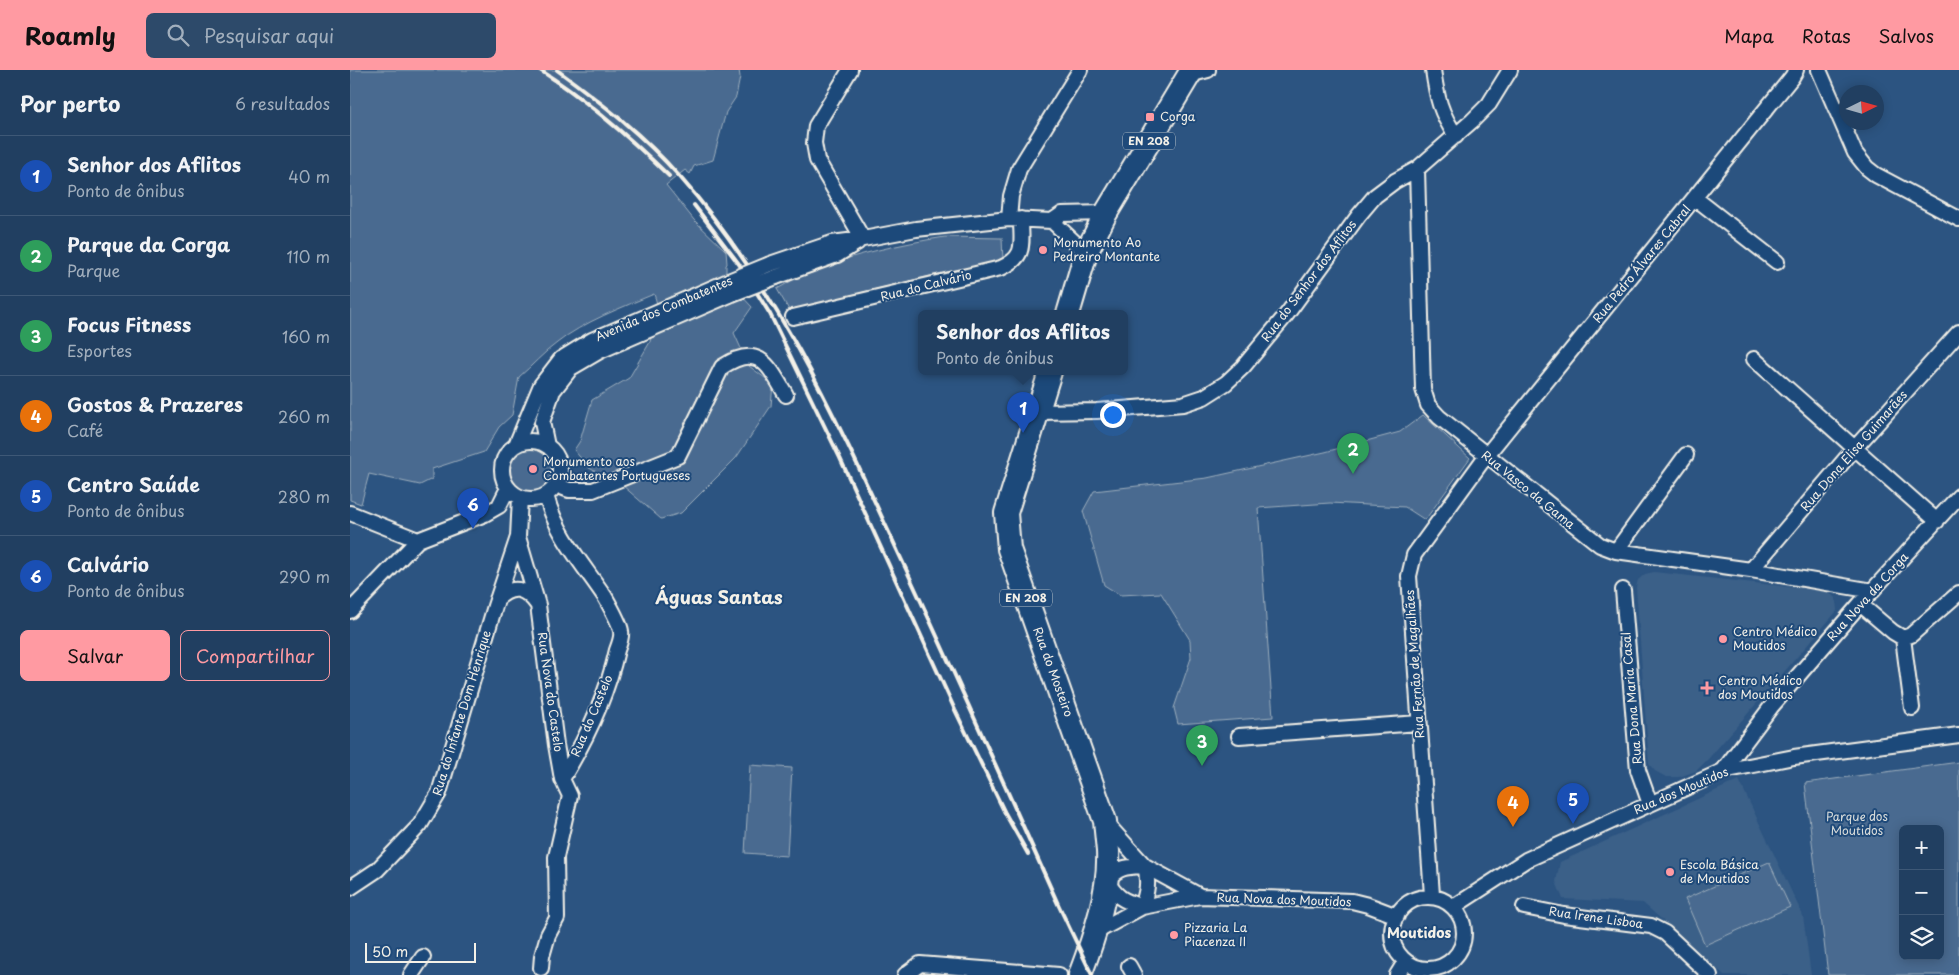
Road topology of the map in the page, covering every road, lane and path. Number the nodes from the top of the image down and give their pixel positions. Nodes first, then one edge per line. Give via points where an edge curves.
1 (850, 70) edge
2 (1080, 70) edge
3 (1433, 70) edge
4 (1510, 70) edge
5 (1796, 70) edge
6 (1819, 70) edge
7 (1197, 72) edge
8 (1456, 136) junction
9 (1417, 169) junction
10 (1696, 198) junction
11 (1106, 213) junction
12 (1015, 219) junction
13 (1959, 219) edge
14 (1052, 221) junction
15 (863, 239) junction
16 (1086, 253) junction
17 (1777, 262) dead end
18 (729, 288) junction
19 (1069, 310) edge
20 (793, 318) dead end
21 (1956, 340) edge
22 (1754, 359) dead end
23 (1049, 375) edge
24 (786, 395) dead end
25 (1038, 412) junction
26 (516, 445) junction
27 (547, 446) junction
28 (1854, 449) junction
29 (1486, 456) junction
30 (1686, 456) dead end
31 (508, 488) junction
32 (551, 490) junction
33 (1959, 496) edge
34 (520, 497) junction
35 (350, 513) edge
36 (1936, 521) junction
37 (518, 537) junction
38 (418, 540) junction
39 (1616, 551) junction
40 (1751, 570) junction
41 (1623, 590) dead end
42 (1873, 591) junction
43 (1959, 593) edge
44 (497, 599) junction
45 (1860, 604) junction
46 (538, 605) junction
47 (350, 611) edge
48 (1904, 638) junction
49 (1912, 708) dead end
50 (1419, 723) junction
51 (1959, 735) edge
52 (1239, 736) dead end
53 (1723, 771) junction
54 (562, 779) junction
55 (1650, 804) junction
56 (1105, 821) junction
57 (1145, 866) junction
58 (1106, 880) junction
59 (350, 888) edge
60 (1200, 896) junction
61 (1432, 896) junction
62 (1455, 906) junction
63 (1142, 907) junction
64 (1524, 907) dead end
65 (1396, 916) junction
66 (1094, 933) junction
67 (423, 957) dead end
68 (1405, 962) junction
69 (1434, 972) edge
70 (542, 973) edge
71 (411, 975) edge
72 (905, 975) edge
73 (1059, 975) edge
74 (1080, 975) edge
75 (1397, 975) edge
76 (1710, 975) edge

1 - 15 street via 816,126 814,143 818,160
2 - 12 street, Rua do Calvário via 1019,169 1011,196
3 - 8 street via 1438,103
4 - 8 street, Rua do Senhor dos Aflitos via 1489,104
5 - 10 street, Rua Pedro Álvares Cabral
6 - 13 street via 1850,144 1863,164 1876,175
7 - 11 main road, EN 208
8 - 9 street, Rua do Senhor dos Aflitos
9 - 25 street, Rua do Senhor dos Aflitos via 1395,180 1375,196 1243,367 1204,397 1183,404
9 - 29 street, Rua Vasco da Gama via 1423,389 1428,405 1439,417
10 - 17 street
10 - 29 street, Rua Pedro Álvares Cabral
11 - 14 street, Avenida dos Combatentes via 1062,214
11 - 16 main road, EN 208
12 - 14 street, Avenida dos Combatentes
12 - 15 street, Avenida dos Combatentes via 916,229
12 - 20 street, Rua do Calvário via 1020,252 1010,264
14 - 16 street
15 - 18 street, Avenida dos Combatentes, bridge via 838,255 776,277
15 - 18 street, Avenida dos Combatentes, bridge via 832,243 770,264
16 - 19 main road, EN 208
18 - 26 street, Avenida dos Combatentes via 592,340 561,359 541,385
18 - 27 street, Avenida dos Combatentes via 571,368 552,391 542,422
21 - 28 street, Rua Dona Elisa Guimarães
22 - 28 street
23 - 25 main road, Rua do Mosteiro / EN 208
24 - 32 street via 768,365 758,358 733,360 722,367 678,456 593,490
25 - 56 main road, Rua do Mosteiro / EN 208 via 1006,513 1009,550
26 - 27 street via 532,441
26 - 31 street via 502,465
27 - 32 street via 558,460 559,477
28 - 36 street
28 - 40 street, Rua Dona Elisa Guimarães
29 - 39 street, Rua Vasco da Gama via 1585,535
29 - 50 street, Rua Fernão de Magalhães via 1410,565
30 - 39 street
31 - 34 street
31 - 38 street via 499,506
32 - 34 street via 530,499
32 - 54 street, Rua do Castelo via 550,510 556,523 573,554 606,598 622,632 596,712 580,750
33 - 36 street, Rua Nova da Corga
34 - 37 street, Rua Nova do Castelo
35 - 38 street
36 - 42 street, Rua Nova da Corga
37 - 44 street, Rua do Infante Dom Henrique
37 - 46 street, Rua Nova do Castelo
38 - 47 street
39 - 40 street, Rua Vasco da Gama
40 - 42 street, Rua Vasco da Gama
41 - 55 street, Rua Dona Maria Casal via 1638,770
42 - 45 street, Rua Nova da Corga
43 - 48 street
44 - 46 street via 504,592 520,590 527,592
44 - 59 street, Rua do Infante Dom Henrique via 439,793 420,825 377,870
45 - 48 street
45 - 53 street, Rua Nova da Corga via 1771,707
46 - 54 street, Rua Nova do Castelo
48 - 49 street
50 - 52 street
50 - 61 street, Rua Fernão de Magalhães
51 - 53 street, Rua dos Moutidos via 1794,757
53 - 55 street, Rua dos Moutidos
54 - 70 street via 570,796 556,857 557,918 542,956
55 - 62 street, Rua dos Moutidos via 1526,860
56 - 57 street, Rua Nova dos Moutidos
56 - 58 main road, Rua do Mosteiro / EN 208
57 - 58 street via 1124,867
57 - 60 street, Rua Nova dos Moutidos
57 - 63 street via 1148,881
58 - 63 street via 1114,894
58 - 66 main road, Rua do Mosteiro / EN 208
60 - 63 street, Rua Nova dos Moutidos
60 - 65 street, Rua Nova dos Moutidos via 1352,901
61 - 62 street
61 - 65 street via 1419,897
62 - 69 street via 1464,927 1464,939 1454,959
63 - 66 street, Rua Nova dos Moutidos
64 - 76 street, Rua Irene Lisboa via 1651,926 1665,933
65 - 68 street via 1392,935 1394,945
66 - 74 main road, Rua do Mosteiro / EN 208
67 - 71 street
68 - 69 street
68 - 75 street
72 - 73 street via 920,964

